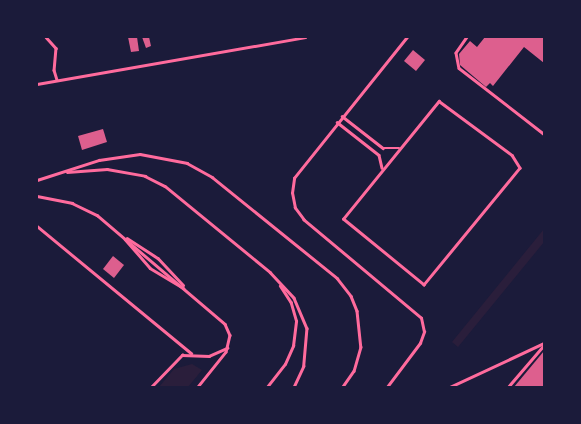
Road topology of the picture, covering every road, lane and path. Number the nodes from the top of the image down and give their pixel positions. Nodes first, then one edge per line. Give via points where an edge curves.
1 (46, 37) edge
2 (305, 37) edge
3 (407, 37) edge
4 (466, 37) edge
5 (57, 80) junction
6 (37, 84) edge
7 (342, 116) junction
8 (337, 122) junction
9 (544, 134) edge
10 (399, 148) junction
11 (382, 169) junction
12 (61, 173) junction
13 (37, 180) edge
14 (37, 196) edge
15 (37, 226) edge
16 (122, 236) junction
17 (270, 272) junction
18 (187, 290) junction
19 (544, 344) edge
20 (228, 348) junction
21 (191, 353) junction
22 (151, 387) edge
23 (198, 387) edge
24 (267, 387) edge
25 (294, 387) edge
26 (343, 387) edge
27 (387, 387) edge
28 (450, 387) edge
29 (508, 387) edge

1 - 5 lane via 56,48 54,70
2 - 5 lane
3 - 7 lane
4 - 9 lane via 456,53 459,68
5 - 6 lane
7 - 8 lane
7 - 10 lane via 383,148
8 - 11 lane via 379,155
8 - 27 lane via 294,178 292,193 295,208 304,220 421,318 424,332 420,343
10 - 11 lane
10 - 11 lane via 441,101 519,163 518,172 426,284 421,284 344,222 344,216
12 - 13 lane
12 - 17 lane via 107,169 145,176 165,186
12 - 26 lane via 99,160 140,154 187,163 212,177 337,278 351,296 361,329 362,347 354,371
14 - 16 lane via 72,203 98,215
15 - 21 lane
16 - 18 lane
16 - 18 lane via 158,258
16 - 18 lane via 150,268
17 - 24 lane via 291,303 296,320 293,346 286,364
17 - 25 lane via 294,298 308,328 304,366
18 - 20 lane via 225,324 230,335
19 - 28 lane
19 - 29 lane
20 - 21 lane via 209,356
20 - 23 lane
21 - 22 lane via 175,359

